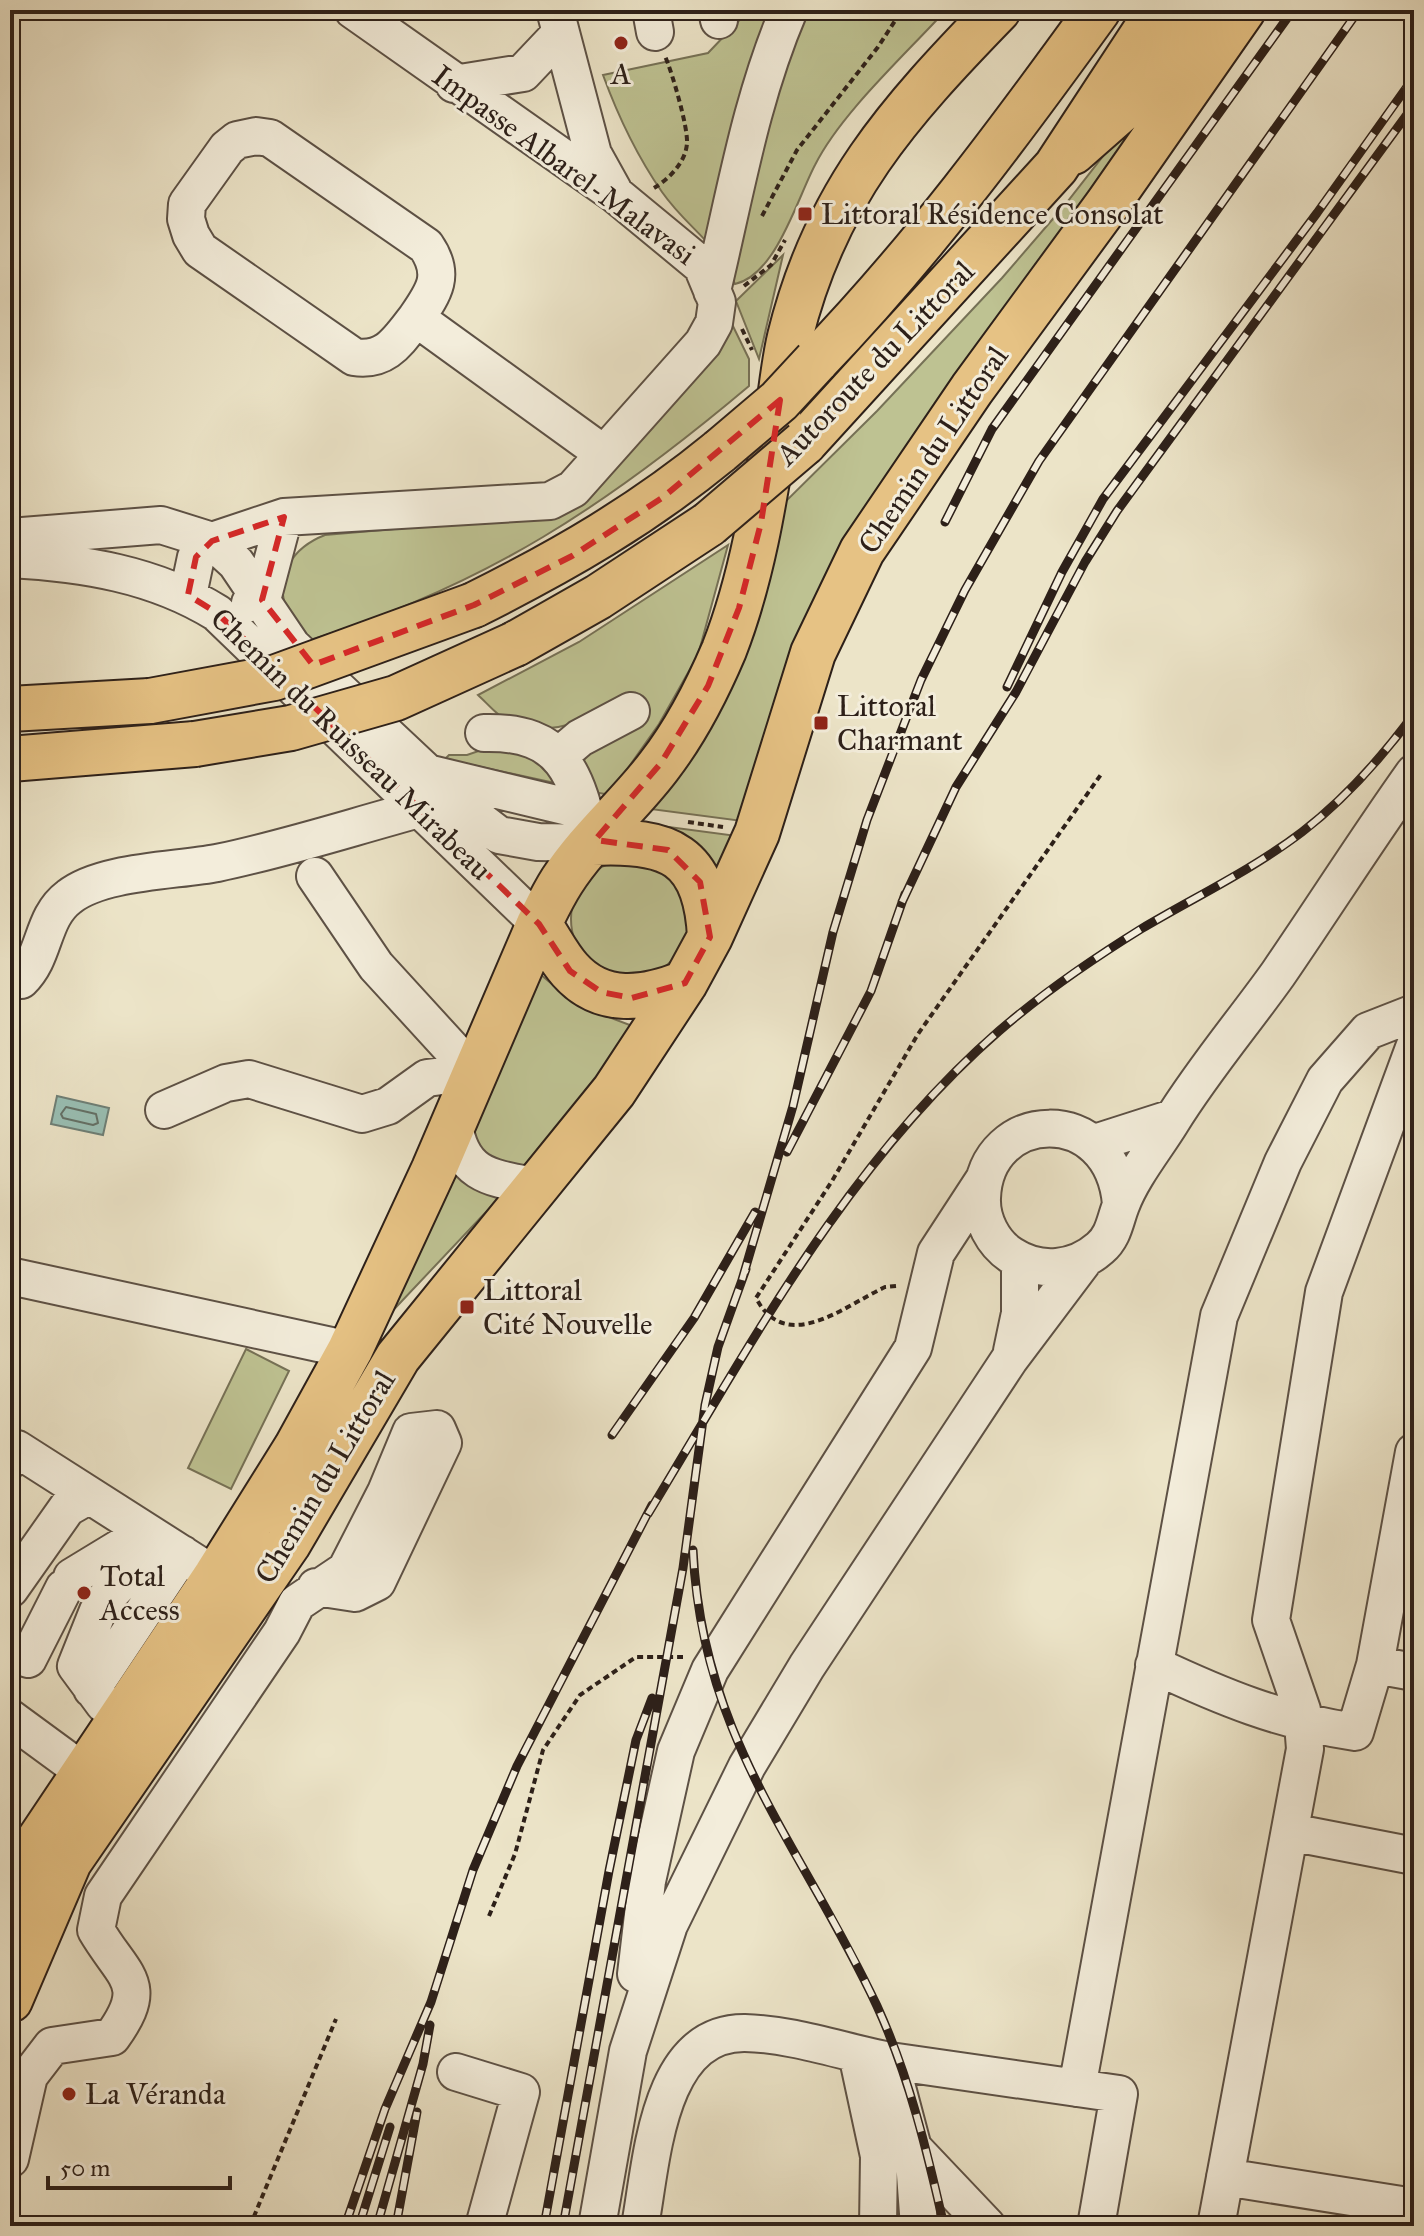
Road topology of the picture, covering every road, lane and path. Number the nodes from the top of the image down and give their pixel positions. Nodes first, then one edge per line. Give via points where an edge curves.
1 (353, 10) edge
2 (403, 10) edge
3 (789, 10) edge
4 (902, 10) edge
5 (998, 10) edge
6 (1098, 10) edge
7 (1159, 10) edge
8 (1200, 10) edge
9 (1243, 10) edge
10 (557, 22) edge
11 (415, 55) junction
12 (675, 79) dead end
13 (454, 84) junction
14 (1056, 167) junction
15 (658, 186) dead end
16 (616, 195) junction
17 (756, 225) dead end
18 (712, 291) junction
19 (416, 318) junction
20 (604, 454) junction
21 (284, 517) junction
22 (10, 537) edge
23 (212, 541) junction
24 (10, 559) edge
25 (262, 600) junction
26 (203, 604) junction
27 (10, 709) edge
28 (631, 711) dead end
29 (484, 733) dead end
30 (560, 755) junction
31 (10, 759) edge
32 (429, 773) junction
33 (1102, 773) dead end
34 (1410, 785) edge
35 (419, 809) junction
36 (589, 827) junction
37 (499, 835) junction
38 (315, 876) dead end
39 (539, 924) junction
40 (710, 937) junction
41 (21, 980) dead end
42 (685, 983) junction
43 (1414, 1013) edge
44 (1414, 1048) edge
45 (473, 1072) junction
46 (164, 1110) dead end
47 (1173, 1118) junction
48 (454, 1124) junction
49 (1095, 1143) junction
50 (983, 1181) junction
51 (534, 1186) junction
52 (1121, 1204) junction
53 (1007, 1249) junction
54 (1085, 1259) junction
55 (933, 1268) junction
56 (10, 1276) edge
57 (350, 1350) junction
58 (1009, 1360) junction
59 (12, 1451) edge
60 (1414, 1452) edge
61 (88, 1496) junction
62 (184, 1556) junction
63 (316, 1587) dead end
64 (10, 1589) edge
65 (19, 1654) edge
66 (1154, 1665) junction
67 (1375, 1665) junction
68 (710, 1670) junction
69 (1414, 1672) edge
70 (84, 1678) junction
71 (10, 1718) edge
72 (119, 1724) junction
73 (1303, 1724) junction
74 (85, 1773) junction
75 (1290, 1832) junction
76 (1414, 1856) edge
77 (10, 1904) edge
78 (489, 1916) dead end
79 (10, 2000) edge
80 (336, 2019) dead end
81 (628, 2051) junction
82 (874, 2058) junction
83 (456, 2072) dead end
84 (1077, 2088) junction
85 (913, 2148) junction
86 (10, 2159) edge
87 (1225, 2177) junction
88 (1414, 2207) edge
89 (250, 2226) edge
90 (484, 2226) edge
91 (597, 2226) edge
92 (640, 2226) edge
93 (878, 2226) edge
94 (919, 2226) edge
95 (987, 2226) edge
96 (1096, 2226) edge
97 (1216, 2226) edge

1 - 11 street, Impasse Albarel-Malavasi
2 - 11 street
3 - 18 street via 742,148
4 - 17 path via 797,150
5 - 36 main road via 895,122 851,182 822,237 790,338 761,523 734,622 685,726 635,796
6 - 27 main road, Autoroute du Littoral, bridge via 969,186 877,298 779,401 662,498 572,556 474,605 274,678 150,701
7 - 14 main road, Autoroute du Littoral
8 - 14 main road via 1131,101
9 - 40 main road, Chemin du Littoral via 862,551 817,642 757,833
10 - 13 street via 523,73
10 - 16 street via 593,154
11 - 13 street, Impasse Albarel-Malavasi
12 - 15 path via 687,143 671,178
13 - 16 street, Impasse Albarel-Malavasi
14 - 31 main road, Autoroute du Littoral, bridge via 804,443 709,524 515,644 396,698 291,728 195,744
16 - 18 street, Impasse Albarel-Malavasi via 702,266
18 - 20 street, Impasse Albarel-Malavasi via 717,302 714,323 703,343
19 - 19 street via 437,287 439,271 426,246 270,138 237,140 187,204 186,219 200,250 354,357 370,360 388,353
19 - 20 street
20 - 21 street, Impasse Albarel-Malavasi via 573,489 550,501
21 - 23 street, Impasse Albarel-Malavasi
21 - 25 street
22 - 23 street, Chemin du Ruisseau Mirabeau via 161,525
23 - 25 street, Chemin du Ruisseau Mirabeau via 236,563
23 - 26 street via 196,557
24 - 26 street, Chemin du Ruisseau Mirabeau via 65,562 147,579
25 - 26 street
25 - 32 street, Chemin du Ruisseau Mirabeau via 292,646
26 - 35 street, Chemin du Ruisseau Mirabeau
28 - 30 street
29 - 30 street via 522,735
30 - 36 street
32 - 36 street via 567,804
32 - 37 street, Chemin du Ruisseau Mirabeau
33 - 55 path via 918,1034 756,1298 766,1317 787,1327 803,1327
34 - 47 street
35 - 37 street via 430,808
35 - 39 street, Chemin du Ruisseau Mirabeau
35 - 41 street via 219,862 96,883 53,909 31,970
36 - 37 street, Chemin du Ruisseau Mirabeau via 538,842
36 - 39 main road
36 - 40 main road via 652,844 685,863 708,901
38 - 45 street via 376,966
39 - 42 main road via 570,971 601,992 632,998
39 - 45 main road, Chemin du Littoral
40 - 42 main road
42 - 51 main road, Chemin du Littoral via 614,1091
43 - 66 street via 1368,1031 1325,1080 1283,1162 1219,1316
44 - 73 street via 1324,1292 1271,1620
45 - 46 street via 427,1078 388,1106 362,1114 249,1079 226,1083
45 - 48 main road, Chemin du Littoral
47 - 49 street
47 - 52 street
48 - 51 street via 456,1143 483,1175
48 - 57 main road, Chemin du Littoral
49 - 50 street via 1051,1128 1028,1132 992,1160
49 - 52 street via 1119,1181
50 - 53 street via 985,1220
50 - 55 street
51 - 79 main road, Chemin du Littoral via 398,1357 288,1544 69,1862
52 - 54 street via 1116,1226
53 - 54 street via 1041,1267 1064,1267
53 - 55 street
53 - 58 street via 1020,1313
54 - 58 street
55 - 68 street via 913,1348
56 - 57 street
57 - 62 main road, Chemin du Littoral via 296,1448
58 - 81 street via 747,1766 669,1925
59 - 61 street
60 - 67 street
61 - 62 street
61 - 64 street via 67,1508
62 - 65 street via 123,1546 68,1582
62 - 70 street
62 - 70 street via 132,1571 102,1605
62 - 72 main road, Chemin du Littoral
63 - 86 street via 297,1603 103,1896 96,1930 132,1982 130,2012 112,2037 52,2046 29,2076
65 - 70 street
66 - 73 street via 1240,1705
66 - 84 street
67 - 69 street
67 - 73 street via 1355,1732
68 - 78 path via 682,1657 636,1657 580,1695 543,1750 515,1854
68 - 81 street via 676,1751 647,1881
70 - 72 street
71 - 74 street
72 - 74 main road, Chemin du Littoral
73 - 75 street via 1305,1749
74 - 77 main road, Chemin du Littoral via 35,1846
75 - 76 street
75 - 87 street
80 - 89 path
81 - 91 street
82 - 84 street
82 - 85 street
82 - 92 street via 744,2033 715,2037 687,2058 662,2105
82 - 93 street
83 - 90 street via 521,2092
84 - 96 street via 1119,2094
85 - 94 street
85 - 95 street
87 - 88 street
87 - 97 street

